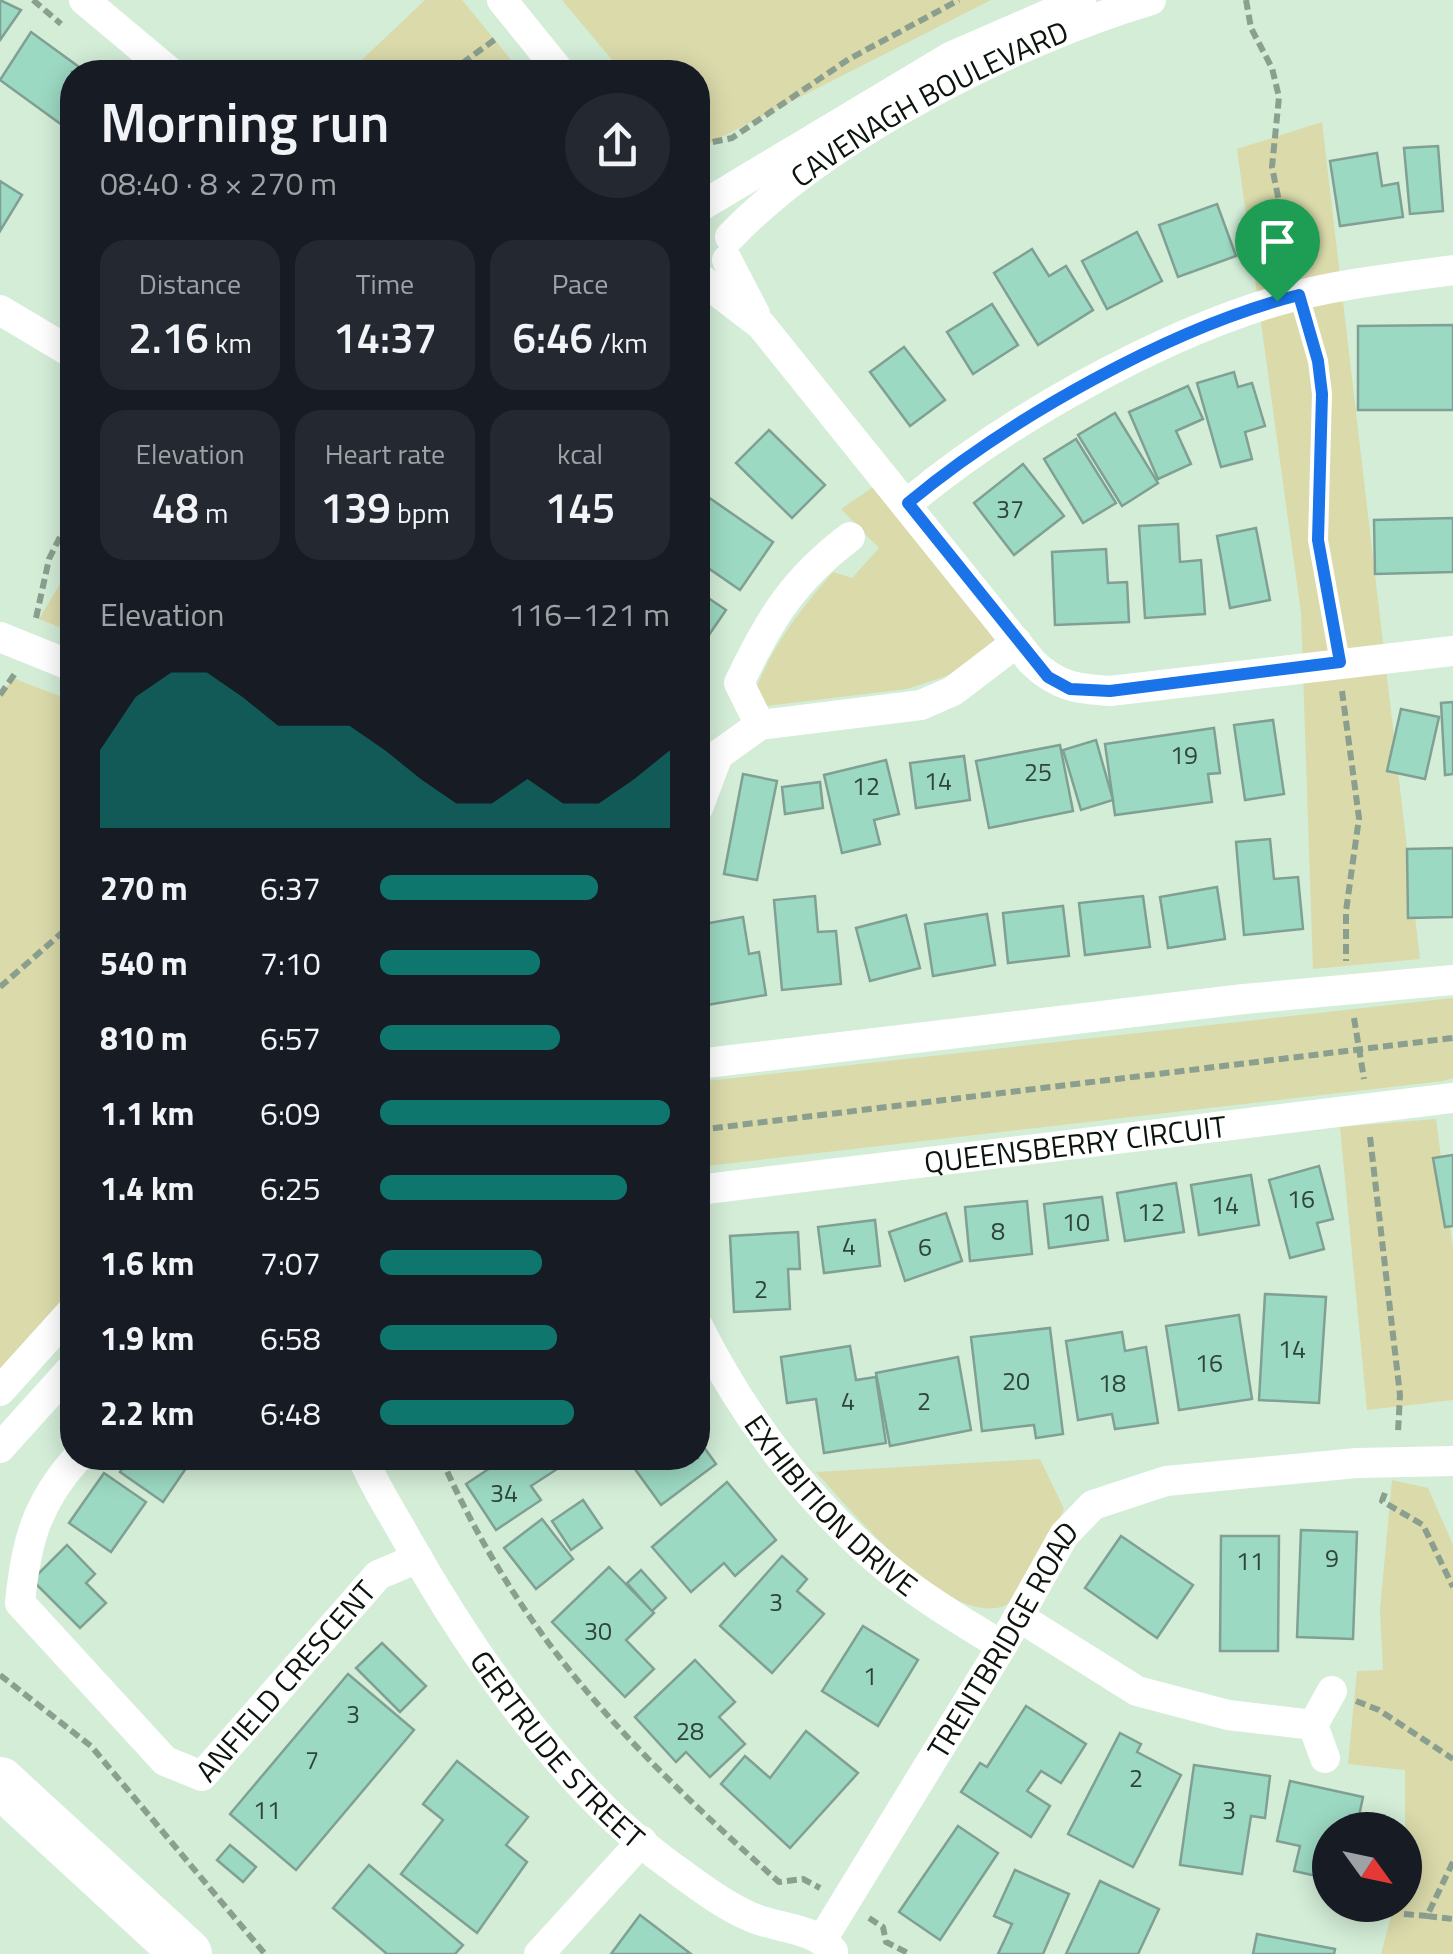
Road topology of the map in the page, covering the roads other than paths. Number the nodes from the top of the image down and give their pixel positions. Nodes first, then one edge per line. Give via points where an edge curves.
1 (84, 0) edge
2 (502, 0) edge
3 (1080, 0) edge
4 (1151, 0) edge
5 (156, 60) edge
6 (550, 60) edge
7 (710, 201) edge
8 (710, 213) edge
9 (729, 249) junction
10 (710, 269) edge
11 (1453, 270) edge
12 (710, 287) edge
13 (0, 310) edge
14 (761, 325) junction
15 (60, 346) edge
16 (908, 503) junction
17 (850, 537) dead end
18 (13, 642) edge
19 (1017, 642) junction
20 (1453, 651) edge
21 (60, 661) edge
22 (760, 725) junction
23 (710, 776) edge
24 (1453, 980) edge
25 (710, 1063) edge
26 (1453, 1098) edge
27 (710, 1189) edge
28 (60, 1324) edge
29 (710, 1350) edge
30 (60, 1381) edge
31 (0, 1391) edge
32 (0, 1448) edge
33 (67, 1470) edge
34 (370, 1470) edge
35 (1450, 1471) edge
36 (418, 1558) junction
37 (1019, 1617) junction
38 (1002, 1646) junction
39 (1332, 1692) road end
40 (1313, 1724) junction
41 (1325, 1758) dead end
42 (0, 1782) edge
43 (642, 1841) junction
44 (829, 1946) edge
45 (187, 1954) edge
46 (539, 1954) edge

1 - 5 street
2 - 6 street
3 - 7 street, CAVENAGH BOULEVARD via 950,57
4 - 9 street, CAVENAGH BOULEVARD via 1045,40 872,128 798,177
8 - 9 street via 719,217
9 - 10 street, CAVENAGH BOULEVARD
9 - 14 street
11 - 16 street via 1299,295 1188,336 993,436
12 - 14 street
13 - 15 street
14 - 16 street
16 - 19 street
17 - 22 street via 812,566 769,619 739,683
18 - 21 street
19 - 20 street via 1048,677 1070,689 1110,691
19 - 22 street via 953,691 920,705
22 - 23 street via 718,755
24 - 25 street
26 - 27 street, QUEENSBERRY CIRCUIT
28 - 31 street
29 - 38 street, EXHIBITION DRIVE via 725,1381 843,1530 912,1588
30 - 32 street
33 - 36 street, ANFIELD CRESCENT via 50,1488 25,1549 20,1604 165,1761 202,1776 378,1574
34 - 36 street, GERTRUDE STREET
35 - 37 street, TRENTBRIDGE ROAD via 1394,1463 1166,1481 1118,1494 1093,1504 1064,1535
36 - 43 street, GERTRUDE STREET via 538,1734
37 - 38 street, TRENTBRIDGE ROAD
37 - 40 street via 1137,1690 1228,1715
38 - 44 street, TRENTBRIDGE ROAD via 845,1902
39 - 40 street
40 - 41 street
42 - 45 main road
43 - 44 street, GERTRUDE STREET via 749,1917
43 - 46 street

